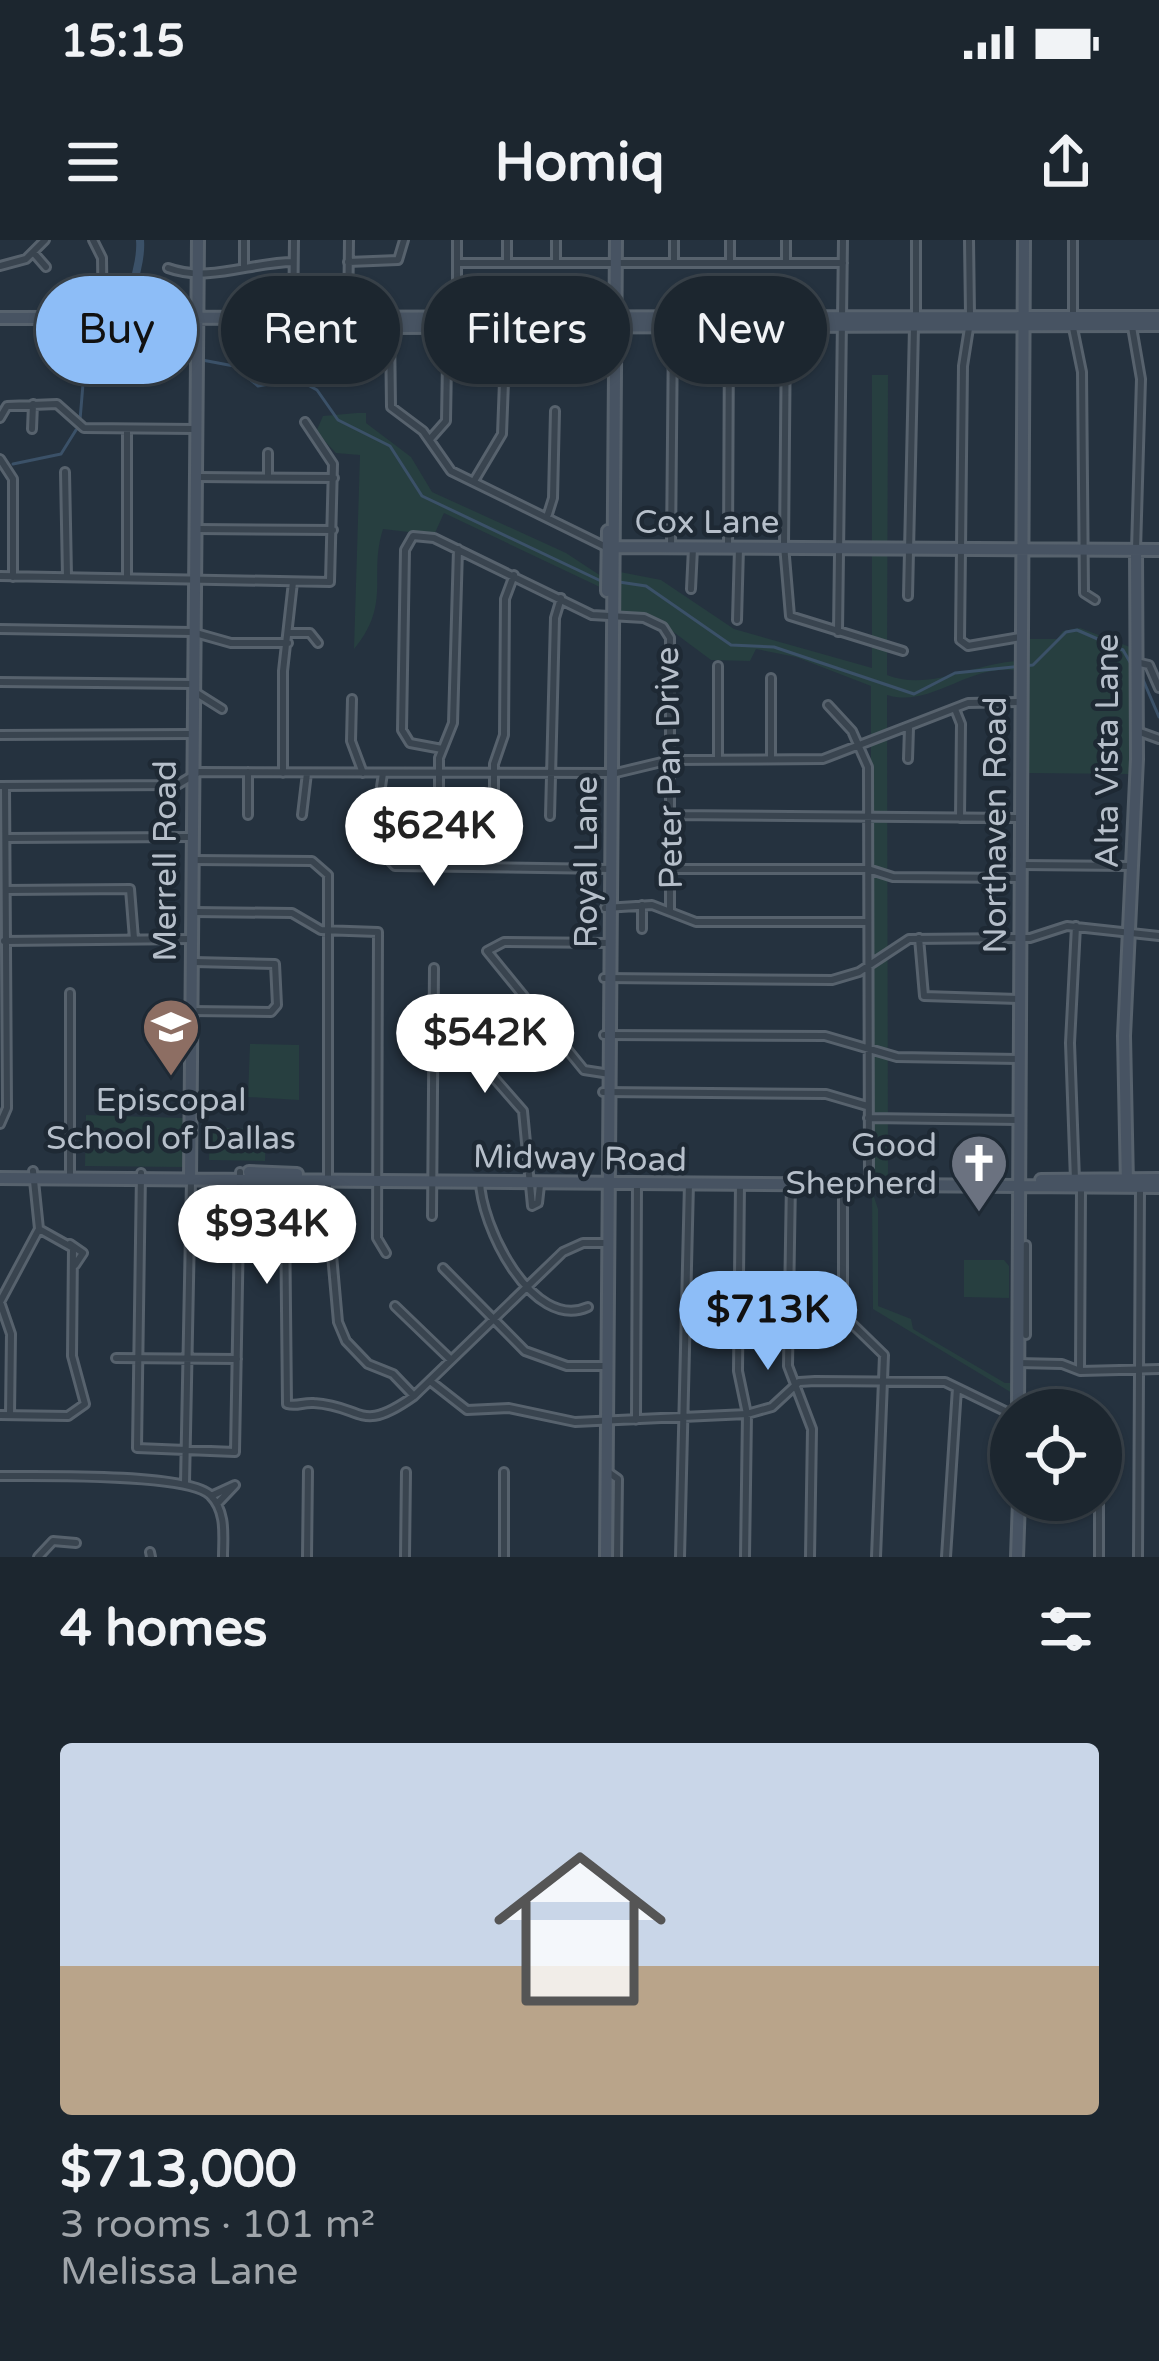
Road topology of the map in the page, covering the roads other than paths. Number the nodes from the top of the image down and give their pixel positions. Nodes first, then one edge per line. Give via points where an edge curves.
1 (45, 240) edge
2 (93, 240) edge
3 (198, 240) edge
4 (244, 240) edge
5 (294, 240) edge
6 (349, 240) edge
7 (404, 240) edge
8 (458, 240) edge
9 (507, 240) edge
10 (556, 240) edge
11 (613, 240) edge
12 (674, 240) edge
13 (730, 240) edge
14 (786, 240) edge
15 (843, 240) edge
16 (916, 240) edge
17 (970, 240) edge
18 (1024, 240) edge
19 (1073, 240) edge
20 (33, 252) junction
21 (293, 262) junction
22 (348, 262) junction
23 (457, 262) junction
24 (507, 262) junction
25 (556, 262) junction
26 (613, 262) junction
27 (674, 263) junction
28 (730, 263) junction
29 (786, 263) junction
30 (843, 263) junction
31 (0, 266) edge
32 (46, 267) dead end
33 (168, 268) dead end
34 (244, 268) junction
35 (196, 272) junction
36 (103, 276) edge
37 (196, 276) edge
38 (293, 276) edge
39 (348, 276) edge
40 (457, 276) edge
41 (613, 276) edge
42 (915, 321) junction
43 (970, 321) junction
44 (1023, 321) junction
45 (1073, 321) junction
46 (1131, 321) junction
47 (1159, 321) edge
48 (0, 322) edge
49 (36, 322) edge
50 (827, 322) edge
51 (843, 322) junction
52 (196, 384) edge
53 (391, 384) edge
54 (447, 384) edge
55 (504, 384) edge
56 (612, 384) edge
57 (672, 384) edge
58 (730, 384) edge
59 (786, 384) edge
60 (33, 404) junction
61 (555, 411) dead end
62 (0, 418) edge
63 (304, 422) dead end
64 (32, 429) dead end
65 (128, 429) junction
66 (196, 429) junction
67 (430, 439) junction
68 (268, 454) dead end
69 (0, 459) edge
70 (65, 472) dead end
71 (195, 477) junction
72 (268, 478) junction
73 (334, 478) junction
74 (473, 483) junction
75 (548, 514) junction
76 (193, 529) junction
77 (333, 530) junction
78 (611, 548) junction
79 (671, 548) junction
80 (693, 548) junction
81 (734, 548) junction
82 (458, 549) junction
83 (785, 549) junction
84 (841, 549) junction
85 (909, 549) junction
86 (1023, 549) junction
87 (961, 550) junction
88 (1083, 550) junction
89 (1136, 550) junction
90 (1159, 550) edge
91 (514, 575) junction
92 (0, 576) edge
93 (13, 577) junction
94 (67, 578) junction
95 (127, 578) junction
96 (193, 580) junction
97 (293, 582) junction
98 (691, 590) dead end
99 (908, 596) dead end
100 (561, 598) junction
101 (1095, 600) dead end
102 (610, 618) junction
103 (737, 620) dead end
104 (0, 628) edge
105 (192, 632) junction
106 (290, 633) junction
107 (838, 633) junction
108 (1022, 638) junction
109 (288, 643) junction
110 (318, 643) dead end
111 (903, 652) dead end
112 (718, 666) dead end
113 (1137, 668) junction
114 (771, 678) dead end
115 (0, 682) edge
116 (192, 688) junction
117 (1159, 688) edge
118 (352, 699) dead end
119 (1022, 702) junction
120 (828, 705) dead end
121 (222, 709) dead end
122 (955, 710) junction
123 (908, 728) junction
124 (1137, 731) junction
125 (0, 734) edge
126 (191, 734) junction
127 (1159, 740) edge
128 (860, 746) junction
129 (442, 749) junction
130 (908, 759) dead end
131 (670, 760) junction
132 (718, 760) junction
133 (771, 760) junction
134 (248, 772) junction
135 (283, 772) junction
136 (307, 773) junction
137 (363, 773) junction
138 (382, 773) junction
139 (438, 773) junction
140 (494, 773) junction
141 (550, 773) junction
142 (609, 774) junction
143 (191, 777) junction
144 (3, 786) edge
145 (248, 815) dead end
146 (302, 815) dead end
147 (494, 815) dead end
148 (670, 815) junction
149 (868, 815) junction
150 (439, 816) dead end
151 (550, 816) dead end
152 (960, 818) junction
153 (1021, 818) junction
154 (190, 837) junction
155 (6, 838) junction
156 (190, 860) junction
157 (1132, 866) junction
158 (670, 868) junction
159 (608, 869) junction
160 (868, 869) junction
161 (1021, 872) junction
162 (6, 890) junction
163 (642, 905) junction
164 (608, 908) junction
165 (190, 911) junction
166 (670, 912) junction
167 (868, 922) junction
168 (1076, 926) junction
169 (642, 929) dead end
170 (329, 930) junction
171 (1129, 936) junction
172 (1159, 936) edge
173 (920, 938) junction
174 (1020, 938) junction
175 (134, 939) junction
176 (190, 939) junction
177 (2, 941) edge
178 (608, 943) junction
179 (190, 962) junction
180 (868, 965) junction
181 (434, 968) dead end
182 (607, 978) junction
183 (70, 993) dead end
184 (1019, 999) junction
185 (433, 1008) junction
186 (190, 1011) junction
187 (607, 1034) junction
188 (868, 1047) junction
189 (1019, 1059) junction
190 (606, 1074) junction
191 (606, 1092) junction
192 (868, 1106) junction
193 (868, 1118) junction
194 (1018, 1120) junction
195 (0, 1124) edge
196 (0, 1174) edge
197 (33, 1175) junction
198 (70, 1176) junction
199 (141, 1176) junction
200 (190, 1176) junction
201 (240, 1176) junction
202 (328, 1178) junction
203 (376, 1179) junction
204 (432, 1179) junction
205 (480, 1180) junction
206 (533, 1180) junction
207 (868, 1180) junction
208 (606, 1181) junction
209 (638, 1182) junction
210 (688, 1182) junction
211 (740, 1182) junction
212 (791, 1182) junction
213 (843, 1183) junction
214 (1078, 1183) junction
215 (1134, 1183) junction
216 (1159, 1183) edge
217 (1018, 1184) junction
218 (328, 1210) junction
219 (432, 1216) dead end
220 (39, 1229) junction
221 (605, 1243) junction
222 (1026, 1245) dead end
223 (386, 1253) dead end
224 (1022, 1263) junction
225 (443, 1268) dead end
226 (529, 1286) junction
227 (0, 1302) edge
228 (395, 1306) dead end
229 (1018, 1306) junction
230 (588, 1307) dead end
231 (1002, 1307) dead end
232 (489, 1319) junction
233 (1022, 1321) junction
234 (1026, 1335) dead end
235 (116, 1358) dead end
236 (138, 1358) junction
237 (189, 1358) junction
238 (450, 1358) junction
239 (237, 1359) junction
240 (1018, 1363) junction
241 (604, 1366) junction
242 (1139, 1369) junction
243 (1159, 1369) edge
244 (1080, 1371) junction
245 (430, 1380) junction
246 (884, 1382) junction
247 (794, 1385) junction
248 (958, 1388) junction
249 (1017, 1389) edge
250 (414, 1396) junction
251 (990, 1400) edge
252 (684, 1414) junction
253 (747, 1414) junction
254 (5, 1415) edge
255 (636, 1420) junction
256 (603, 1421) junction
257 (188, 1452) junction
258 (308, 1471) dead end
259 (406, 1472) dead end
260 (504, 1472) dead end
261 (603, 1472) junction
262 (3, 1476) edge
263 (185, 1483) junction
264 (1018, 1521) edge
265 (1100, 1521) edge
266 (76, 1543) dead end
267 (38, 1557) edge
268 (223, 1557) edge
269 (307, 1557) edge
270 (405, 1557) edge
271 (504, 1557) edge
272 (602, 1557) edge
273 (617, 1557) edge
274 (680, 1557) edge
275 (746, 1557) edge
276 (810, 1557) edge
277 (876, 1557) edge
278 (946, 1557) edge
279 (1017, 1557) edge
280 (1099, 1557) edge
281 (1138, 1557) edge

1 - 20 street
2 - 36 street
3 - 35 main road, Merrell Road
4 - 34 street
5 - 21 street
6 - 22 street
7 - 22 street via 398,260
8 - 23 street
9 - 24 street
10 - 25 street
11 - 26 main road, Royal Lane
12 - 27 street
13 - 28 street
14 - 29 street
15 - 30 street
16 - 42 street
17 - 43 street
18 - 44 main road, Northaven Road
19 - 45 street
20 - 31 street
20 - 32 street
21 - 34 street
21 - 38 street
22 - 39 street
23 - 24 street
23 - 40 street
24 - 25 street
25 - 26 street
26 - 27 street
26 - 41 main road, Royal Lane
27 - 28 street
28 - 29 street
29 - 30 street
30 - 51 street
33 - 35 street
34 - 35 street
35 - 37 main road, Merrell Road
42 - 43 main road
42 - 51 main road
42 - 85 street
43 - 44 main road
43 - 87 street
44 - 45 main road
44 - 86 main road, Northaven Road
45 - 46 main road
45 - 88 street via 1082,372
46 - 47 main road
46 - 89 street, Alta Vista Lane via 1141,379
48 - 49 main road
50 - 51 main road
51 - 84 street
52 - 66 main road, Merrell Road
53 - 67 street, Cox Lane via 391,407
54 - 67 street via 446,421
55 - 74 street via 502,434
56 - 78 main road, Royal Lane
57 - 79 street
58 - 81 street
59 - 83 street
60 - 62 street via 5,404
60 - 64 street
60 - 65 street via 63,407 78,426
61 - 75 street
63 - 73 street via 332,458
65 - 66 street
65 - 95 street
66 - 71 main road, Merrell Road
67 - 74 street, Cox Lane via 449,470
68 - 72 street
69 - 93 street via 13,478
70 - 94 street
71 - 72 street
71 - 76 main road, Merrell Road
72 - 73 street
73 - 77 street
74 - 75 street, Cox Lane
75 - 78 street, Cox Lane
76 - 77 street
76 - 96 main road, Merrell Road
77 - 97 street via 333,578
78 - 79 main road, Cox Lane
78 - 102 main road, Royal Lane
79 - 80 main road, Cox Lane
80 - 81 main road, Cox Lane
80 - 98 street
81 - 83 main road, Cox Lane
81 - 103 street
82 - 91 street, Peter Pan Drive
82 - 129 street via 453,723
82 - 129 street, Peter Pan Drive via 422,533 405,550 401,730 410,743
83 - 84 main road, Cox Lane
83 - 107 street via 790,616
84 - 85 main road, Cox Lane
84 - 107 street
85 - 87 main road, Cox Lane
85 - 99 street
86 - 87 main road, Cox Lane
86 - 88 main road, Cox Lane
86 - 108 main road, Northaven Road
87 - 108 street via 961,642
88 - 89 main road, Cox Lane
88 - 101 street via 1084,593
89 - 90 main road, Cox Lane
89 - 113 main road, Alta Vista Lane
91 - 100 street, Peter Pan Drive
91 - 140 street via 505,599 504,735
92 - 93 street
93 - 94 street
94 - 95 street
95 - 96 street
96 - 97 street
96 - 105 main road, Merrell Road
97 - 106 street
100 - 102 street, Peter Pan Drive
100 - 141 street
102 - 131 street, Peter Pan Drive via 646,619 669,634
102 - 142 main road, Royal Lane
104 - 105 street
105 - 109 street via 231,643
105 - 116 main road, Merrell Road
106 - 109 street
106 - 110 street via 310,633
107 - 111 street
108 - 119 main road, Northaven Road
109 - 135 street
112 - 132 street
113 - 117 street via 1149,665
113 - 124 main road, Alta Vista Lane
114 - 133 street
115 - 116 street
116 - 121 street
116 - 126 main road, Merrell Road
118 - 137 street via 351,741
119 - 122 street
119 - 153 main road, Northaven Road
120 - 128 street
122 - 123 street
122 - 152 street
123 - 128 street
123 - 130 street
124 - 127 street
124 - 157 main road, Alta Vista Lane
125 - 126 street
126 - 143 main road, Merrell Road
128 - 133 street via 823,759
128 - 149 street
129 - 139 street
131 - 132 street
131 - 142 street
131 - 148 street, Peter Pan Drive
132 - 133 street
134 - 135 street
134 - 143 street
134 - 145 street
135 - 136 street
136 - 137 street
136 - 146 street
137 - 138 street
138 - 139 street
138 - 159 street via 374,843 395,866
139 - 140 street
139 - 150 street
140 - 141 street
140 - 147 street
141 - 142 street
141 - 151 street
142 - 159 main road, Royal Lane
143 - 144 street via 177,785
143 - 154 main road, Merrell Road
144 - 155 street
148 - 149 street
148 - 158 street, Peter Pan Drive
149 - 152 street
149 - 160 street
152 - 153 street
153 - 161 main road, Northaven Road
154 - 155 street
154 - 156 main road, Merrell Road
155 - 162 street
156 - 165 main road, Merrell Road
156 - 170 street via 316,862 331,884
157 - 161 street
157 - 171 main road, Alta Vista Lane
158 - 160 street
158 - 166 street, Peter Pan Drive
159 - 164 main road, Royal Lane
160 - 161 street via 893,877
160 - 167 street
161 - 174 main road, Northaven Road
162 - 175 street via 130,889
162 - 177 street
163 - 164 street
163 - 166 street
163 - 169 street
164 - 178 main road, Royal Lane
165 - 170 street via 292,913
165 - 176 main road, Merrell Road
166 - 167 street via 702,923
167 - 180 street
168 - 171 street
168 - 174 street
168 - 214 street via 1070,1043
170 - 202 street
170 - 203 street via 379,936
171 - 172 street
171 - 215 main road, Alta Vista Lane via 1124,1057
173 - 174 street
173 - 180 street via 899,942
173 - 184 street via 924,996
174 - 184 main road, Northaven Road
175 - 176 street
175 - 177 street
176 - 179 main road, Merrell Road
177 - 195 street via 7,1108
178 - 182 main road, Royal Lane
178 - 190 street via 503,942 487,949 584,1070
179 - 186 main road, Merrell Road
179 - 186 street via 277,968 275,1010
180 - 182 street via 832,980
180 - 188 street
181 - 185 street
182 - 187 main road, Royal Lane
183 - 198 street
184 - 189 main road, Northaven Road
185 - 204 street
185 - 206 street via 524,1111
186 - 200 main road, Merrell Road
187 - 188 street via 824,1036
187 - 190 main road, Royal Lane
188 - 189 street via 897,1058
188 - 192 street
189 - 194 main road, Northaven Road
190 - 191 main road, Royal Lane
191 - 192 street via 826,1094
191 - 208 main road, Royal Lane
192 - 193 street
193 - 194 street
193 - 207 street
194 - 217 main road, Northaven Road
196 - 197 main road, Midway Road
197 - 198 main road, Midway Road
197 - 220 street
198 - 199 main road, Midway Road
199 - 200 main road, Midway Road
199 - 236 street
200 - 201 main road, Midway Road
200 - 237 street, Merrell Road
201 - 202 main road, Midway Road
201 - 239 street
202 - 203 main road, Midway Road
202 - 218 street
203 - 204 main road, Midway Road
203 - 223 street via 377,1238
204 - 205 main road, Midway Road
204 - 219 street
205 - 206 main road, Midway Road
205 - 226 street via 488,1230
206 - 208 main road, Midway Road
207 - 213 main road, Midway Road
207 - 217 main road, Midway Road
208 - 209 main road, Midway Road
208 - 221 main road, Royal Lane
209 - 210 main road, Midway Road
209 - 255 street
210 - 211 main road, Midway Road
210 - 252 street
211 - 212 main road, Midway Road
211 - 253 street via 738,1371
212 - 213 main road, Midway Road
212 - 247 street
213 - 217 main road, Midway Road
213 - 246 street via 843,1316 879,1345
214 - 215 main road, Midway Road
214 - 217 main road, Midway Road
214 - 244 street
215 - 216 main road, Midway Road
215 - 242 street, Alta Vista Lane
217 - 224 main road, Northaven Road
218 - 250 street via 340,1330 368,1364 393,1374
218 - 250 street via 286,1214 287,1404 320,1403 368,1418
220 - 227 street
220 - 254 street via 70,1244 72,1356 86,1399 79,1412
221 - 226 street via 571,1248
221 - 241 main road, Royal Lane
222 - 224 street
224 - 229 main road, Northaven Road
224 - 233 street
225 - 232 street
226 - 230 street via 558,1308
226 - 232 street
227 - 254 street via 11,1334
228 - 238 street
229 - 231 street
229 - 233 main road, Northaven Road
232 - 238 street
232 - 241 street via 544,1361
233 - 234 street
233 - 240 main road, Northaven Road
235 - 236 street
236 - 237 street
236 - 257 street via 141,1451
237 - 239 street
237 - 257 street, Merrell Road
238 - 245 street
239 - 257 street via 235,1452
240 - 244 street
240 - 249 main road, Northaven Road
241 - 256 main road, Royal Lane
242 - 243 street
242 - 244 street
242 - 281 street, Alta Vista Lane
245 - 250 street
245 - 256 street via 467,1410
246 - 247 street
246 - 248 street
246 - 277 street
247 - 253 street via 768,1410
247 - 276 street via 812,1429
248 - 251 street
248 - 278 street
252 - 253 street
252 - 255 street
252 - 274 street
253 - 275 street
255 - 256 street
256 - 261 main road, Royal Lane
257 - 263 street, Merrell Road
258 - 269 street
259 - 270 street
260 - 271 street
261 - 272 main road, Royal Lane
261 - 273 street via 618,1479
262 - 263 street
263 - 268 street via 214,1500
264 - 279 main road
265 - 280 street
266 - 267 street via 53,1541

